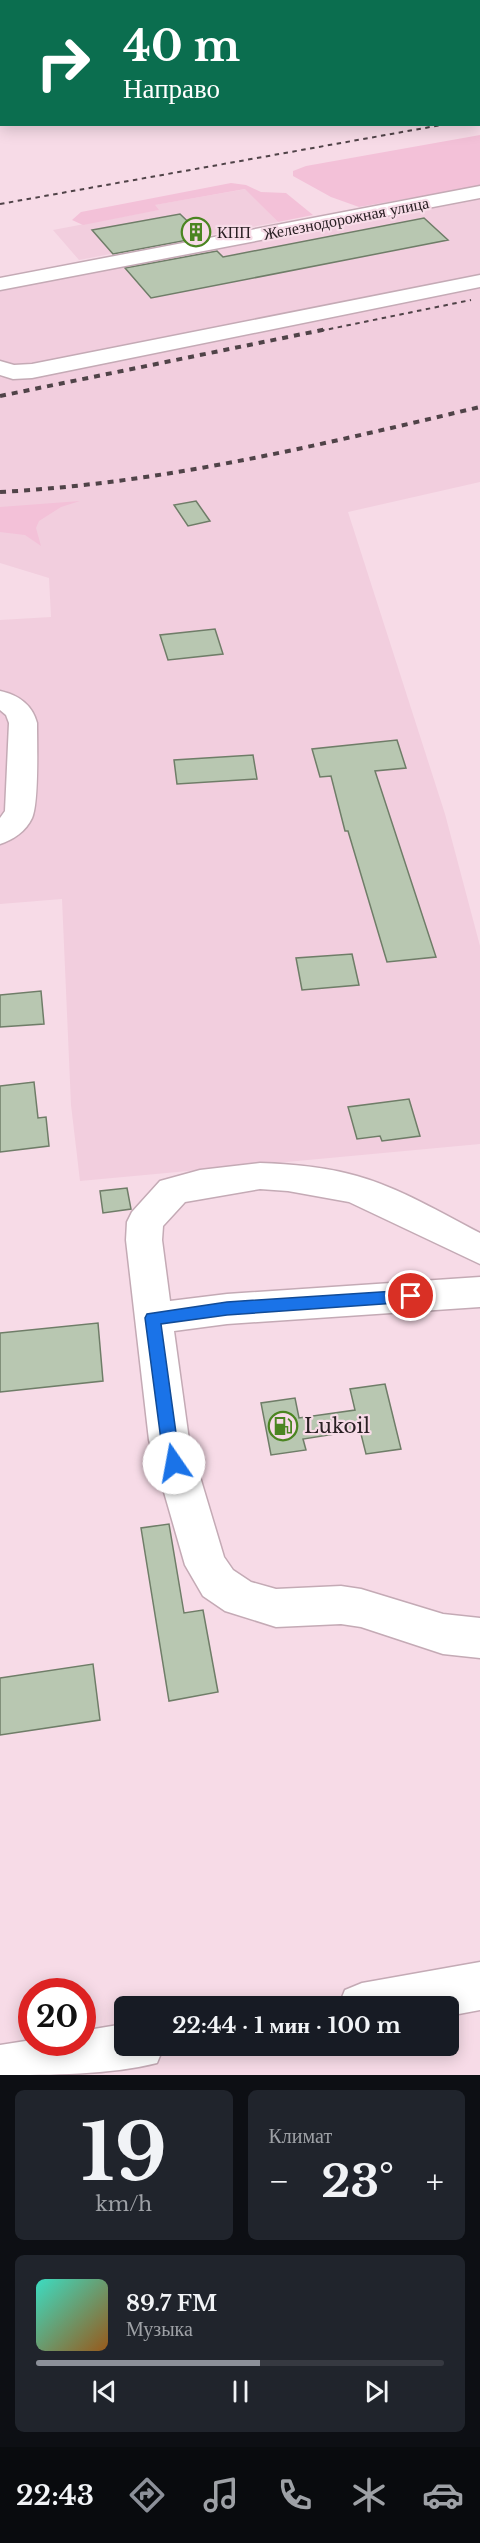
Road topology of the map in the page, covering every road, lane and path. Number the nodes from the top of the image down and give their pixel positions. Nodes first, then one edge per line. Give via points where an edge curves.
1 (480, 192) edge
2 (480, 281) edge
3 (0, 284) edge
4 (0, 368) edge
5 (0, 699) edge
6 (0, 834) edge
7 (480, 1250) edge
8 (480, 1292) edge
9 (153, 1318) junction
10 (480, 1638) edge
11 (480, 1986) edge
12 (424, 1996) edge
13 (114, 2050) edge
14 (0, 2070) edge

1 - 3 street, Железнодорожная улица
2 - 4 street via 32,371
5 - 6 street via 14,705 23,723 20,811
7 - 9 street via 356,1189 260,1176 201,1184 173,1191 145,1222
8 - 9 street via 227,1309
9 - 10 street via 174,1463 206,1565 219,1583 240,1598 276,1608 341,1605 443,1634
11 - 12 street
13 - 14 street

